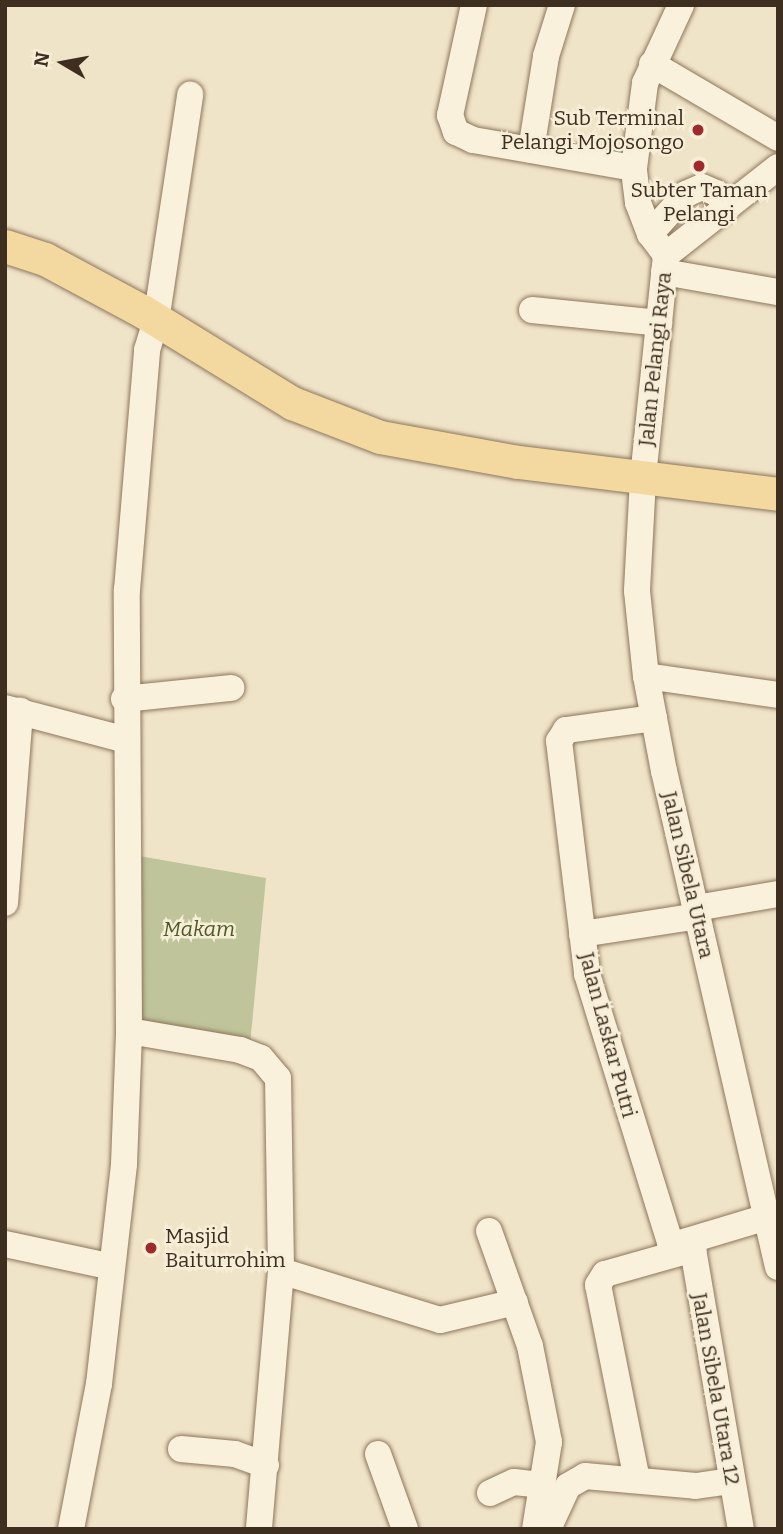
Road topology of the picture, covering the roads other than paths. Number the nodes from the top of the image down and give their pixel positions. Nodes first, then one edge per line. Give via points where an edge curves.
1 (474, 5) edge
2 (562, 5) edge
3 (681, 5) edge
4 (652, 64) junction
5 (190, 95) dead end
6 (778, 138) edge
7 (531, 150) junction
8 (778, 167) edge
9 (634, 168) junction
10 (729, 205) junction
11 (650, 234) junction
12 (5, 246) edge
13 (665, 263) junction
14 (778, 292) edge
15 (532, 310) dead end
16 (156, 321) junction
17 (659, 323) junction
18 (643, 479) junction
19 (778, 494) edge
20 (646, 676) junction
21 (231, 688) dead end
22 (778, 695) edge
23 (124, 699) junction
24 (13, 709) edge
25 (654, 718) junction
26 (126, 740) junction
27 (778, 894) edge
28 (5, 902) edge
29 (697, 912) junction
30 (582, 934) junction
31 (129, 1031) junction
32 (768, 1179) edge
33 (768, 1221) junction
34 (489, 1231) dead end
35 (5, 1244) edge
36 (693, 1249) junction
37 (112, 1267) junction
38 (778, 1267) edge
39 (281, 1271) junction
40 (515, 1302) junction
41 (181, 1448) dead end
42 (378, 1454) dead end
43 (266, 1465) junction
44 (638, 1480) junction
45 (732, 1481) junction
46 (541, 1485) junction
47 (490, 1493) dead end
48 (71, 1529) edge
49 (258, 1529) edge
50 (405, 1529) edge
51 (535, 1529) edge
52 (548, 1529) edge
53 (741, 1529) edge

1 - 7 street via 456,77 450,115 453,127 473,139
2 - 7 street via 546,56
3 - 4 street
4 - 6 street
4 - 9 street via 637,120
5 - 16 street
7 - 9 street
8 - 10 street, Jalan Pelangi Raya
9 - 11 street via 638,203
10 - 11 street via 716,192 702,187 686,194
10 - 13 street, Jalan Pelangi Raya
11 - 13 street
12 - 16 main road via 45,259
13 - 14 street
13 - 17 street, Jalan Pelangi Raya
15 - 17 street
16 - 18 main road via 303,408 380,437
16 - 23 street via 147,350 135,485
17 - 18 street, Jalan Pelangi Raya
18 - 19 main road
18 - 20 street, Jalan Sibela Utara via 637,590
20 - 22 street
20 - 25 street, Jalan Sibela Utara
21 - 23 street
23 - 26 street
24 - 26 street
24 - 28 street
25 - 29 street, Jalan Sibela Utara
25 - 30 street, Jalan Laskar Putri via 566,730 561,735
26 - 31 street
27 - 29 street
29 - 30 street
29 - 32 street, Jalan Sibela Utara
30 - 33 street, Jalan Laskar Putri via 587,974 670,1242
31 - 37 street via 124,1164
31 - 39 street via 240,1050 261,1058 278,1078
32 - 33 street, Jalan Sibela Utara
33 - 36 street
33 - 38 street, Jalan Sibela Utara
34 - 40 street
35 - 37 street
36 - 44 street via 600,1279 599,1301
36 - 45 street, Jalan Sibela Utara 12
37 - 48 street via 99,1384
39 - 40 street via 457,1318
39 - 43 street
40 - 46 street via 536,1366 549,1442
41 - 43 street via 235,1454
42 - 50 street
43 - 49 street
44 - 45 street via 696,1486
44 - 52 street via 585,1476 568,1486
45 - 53 street, Jalan Sibela Utara 12
46 - 47 street via 514,1482
46 - 51 street

